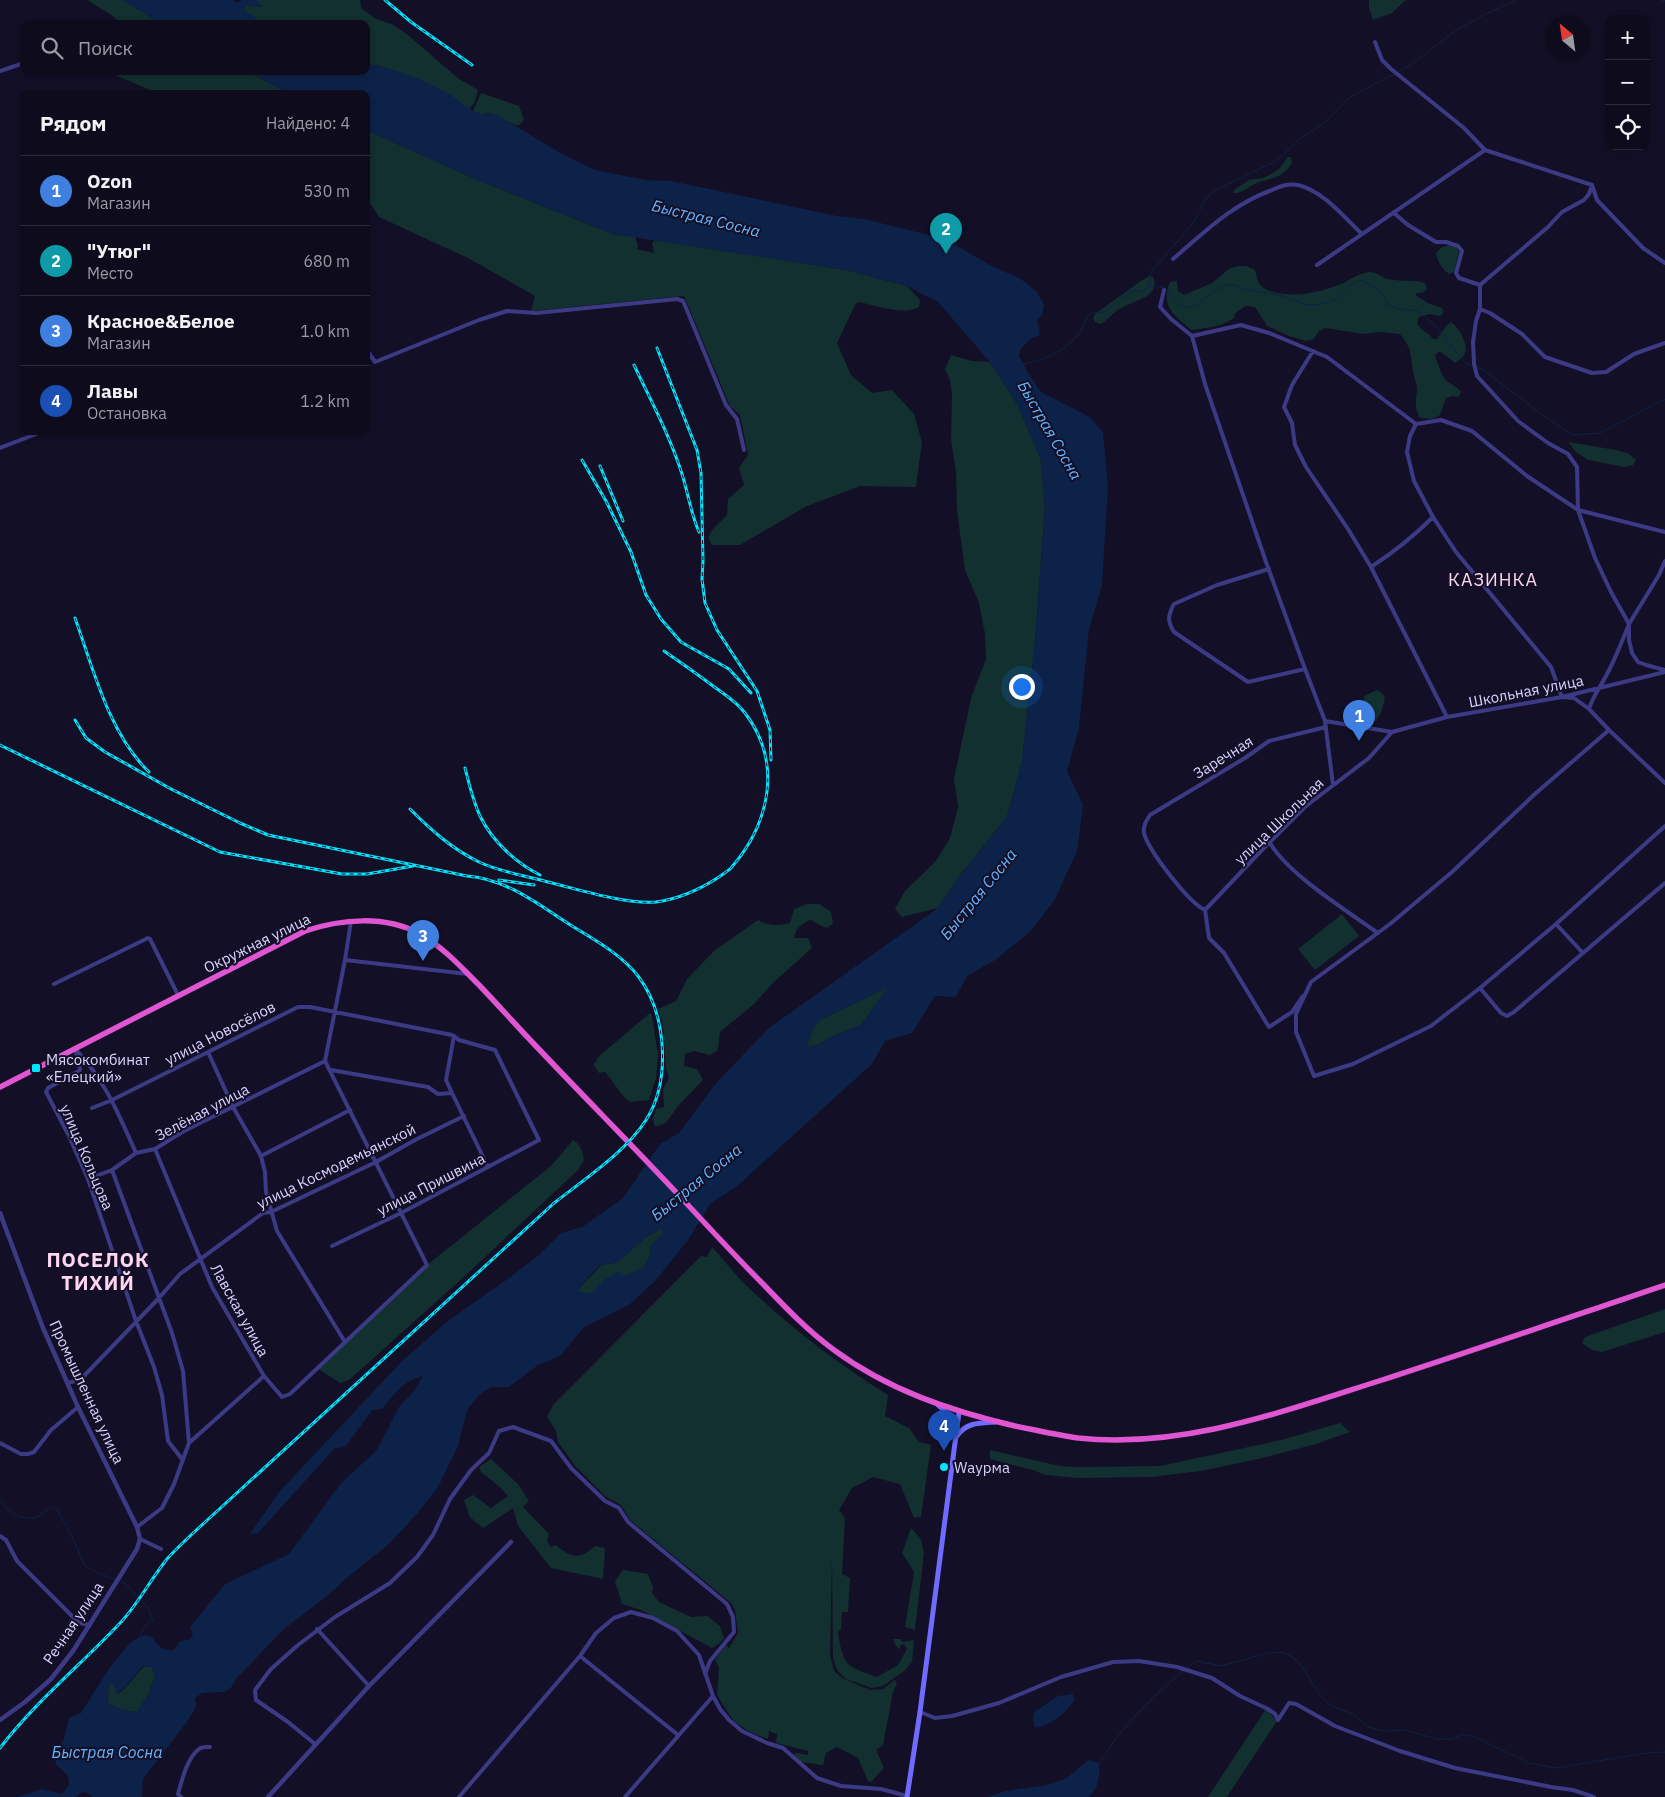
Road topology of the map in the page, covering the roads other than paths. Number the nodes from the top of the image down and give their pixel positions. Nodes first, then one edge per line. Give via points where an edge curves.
1 (1375, 42) dead end
2 (20, 64) edge
3 (0, 72) edge
4 (1485, 150) junction
5 (1592, 185) junction
6 (1394, 213) junction
7 (1361, 233) junction
8 (1173, 259) dead end
9 (1665, 263) edge
10 (1317, 265) dead end
11 (1480, 284) junction
12 (1164, 290) dead end
13 (1480, 309) junction
14 (1192, 336) junction
15 (1665, 342) edge
16 (1313, 351) junction
17 (370, 355) edge
18 (1416, 424) junction
19 (34, 435) edge
20 (0, 448) edge
21 (744, 450) dead end
22 (1578, 510) junction
23 (1433, 517) junction
24 (1665, 532) edge
25 (1665, 562) edge
26 (1371, 567) junction
27 (1269, 570) junction
28 (1629, 624) junction
29 (1305, 669) junction
30 (1665, 671) edge
31 (1600, 688) junction
32 (1562, 697) junction
33 (1589, 709) junction
34 (1447, 717) junction
35 (1325, 721) junction
36 (1326, 727) junction
37 (1609, 730) junction
38 (1392, 732) junction
39 (1665, 783) edge
40 (1333, 785) junction
41 (1665, 826) edge
42 (1270, 843) junction
43 (1665, 883) edge
44 (1205, 910) junction
45 (351, 921) junction
46 (1556, 924) junction
47 (1378, 933) junction
48 (1583, 953) junction
49 (345, 960) junction
50 (468, 974) junction
51 (54, 984) dead end
52 (1480, 988) junction
53 (1308, 989) junction
54 (178, 995) junction
55 (334, 1012) junction
56 (454, 1036) junction
57 (75, 1048) junction
58 (208, 1052) junction
59 (325, 1061) junction
60 (331, 1070) junction
61 (0, 1087) edge
62 (452, 1093) junction
63 (112, 1100) junction
64 (233, 1107) junction
65 (92, 1108) dead end
66 (350, 1110) junction
67 (464, 1116) junction
68 (539, 1140) joint
69 (155, 1149) junction
70 (136, 1153) junction
71 (261, 1156) junction
72 (376, 1162) junction
73 (488, 1167) junction
74 (112, 1170) junction
75 (88, 1178) junction
76 (271, 1212) junction
77 (0, 1213) edge
78 (401, 1213) junction
79 (332, 1246) dead end
80 (199, 1258) junction
81 (1665, 1285) edge
82 (159, 1298) junction
83 (136, 1321) junction
84 (345, 1342) junction
85 (264, 1376) junction
86 (68, 1383) junction
87 (938, 1404) junction
88 (78, 1406) junction
89 (959, 1412) junction
90 (999, 1422) junction
91 (956, 1438) junction
92 (0, 1443) edge
93 (189, 1443) junction
94 (182, 1459) junction
95 (137, 1527) junction
96 (0, 1536) edge
97 (140, 1539) junction
98 (511, 1542) dead end
99 (161, 1549) dead end
100 (90, 1626) junction
101 (318, 1629) junction
102 (580, 1656) junction
103 (705, 1674) junction
104 (369, 1686) junction
105 (713, 1696) junction
106 (920, 1712) junction
107 (0, 1720) edge
108 (678, 1735) junction
109 (315, 1744) junction
110 (210, 1747) dead end
111 (181, 1797) edge
112 (268, 1797) edge
113 (459, 1797) edge
114 (625, 1797) edge
115 (907, 1797) edge
116 (1594, 1797) edge

1 - 4 street via 1382,60 1391,69 1464,128
2 - 3 street
4 - 5 street
4 - 6 street
5 - 9 street via 1602,206 1643,248
5 - 11 street via 1584,200 1562,212
6 - 7 street
6 - 11 street via 1436,242 1458,246 1462,252 1456,273 1459,278
7 - 8 street via 1317,194 1288,184 1240,204
7 - 10 street
11 - 13 street
12 - 14 street via 1160,307
13 - 15 street via 1522,334 1545,357 1592,373 1606,372 1634,354
13 - 22 street via 1473,342 1477,376 1518,420 1548,444 1568,454 1577,467
14 - 16 street via 1242,325
14 - 27 street via 1205,384
16 - 18 street via 1327,356
16 - 26 street via 1292,385 1284,407 1292,423 1295,445 1306,467
17 - 21 street via 375,362 507,312 536,313 677,299 683,301 726,405 738,419
18 - 22 street via 1441,420 1472,431 1527,476
18 - 23 street via 1407,452 1414,481
19 - 20 street
22 - 24 street
22 - 28 street via 1595,558
23 - 26 street via 1392,554
23 - 32 street via 1456,552 1551,667
25 - 28 street
26 - 34 street
27 - 29 street
27 - 29 street via 1217,585 1174,604 1168,614 1168,624 1174,632 1248,682
28 - 30 street via 1632,653 1638,662
28 - 31 street
29 - 35 street
30 - 31 street, Школьная улица
31 - 32 street, Школьная улица
31 - 33 street via 1592,697
32 - 33 street via 1574,698
32 - 34 street, Школьная улица
33 - 37 street
34 - 38 street, Школьная улица
35 - 36 street
35 - 38 street
36 - 40 street
36 - 44 street, Заречная via 1269,741 1150,815 1143,826 1144,836 1171,877 1198,907
37 - 39 street
37 - 47 street via 1452,872
38 - 40 street, улица Школьная via 1369,758
40 - 42 street, улица Школьная via 1306,806
41 - 46 street
42 - 44 street, улица Школьная
42 - 47 street via 1297,872
43 - 48 street
44 - 53 street via 1209,938 1224,953 1269,1027 1292,1012
45 - 49 street
45 - 50 highway, Окружная улица via 382,922 410,930 437,945
45 - 54 highway, Окружная улица via 305,931
46 - 48 street
46 - 52 street
47 - 53 street via 1311,982
48 - 52 street via 1507,1016
49 - 50 street
49 - 55 street
50 - 87 highway, Окружная улица via 804,1326 866,1372
51 - 54 street via 150,938
52 - 53 street via 1431,1026 1353,1064 1314,1076 1296,1032 1296,1014
54 - 57 highway, Окружная улица
55 - 56 street, улица Новосёлов
55 - 58 street, улица Новосёлов via 298,1007
55 - 59 street
56 - 62 street via 446,1080
56 - 68 street, улица Новосёлов via 495,1050
57 - 61 highway, Окружная улица
57 - 63 street via 95,1071
57 - 75 street, улица Кольцова via 80,1068 46,1092
58 - 63 street, улица Новосёлов
58 - 64 street
59 - 60 street
59 - 64 street, Зелёная улица
60 - 62 street via 428,1087 438,1094
60 - 66 street
62 - 67 street
63 - 65 street, улица Новосёлов
63 - 70 street
64 - 69 street, Зелёная улица
64 - 71 street
66 - 71 street
66 - 72 street
67 - 72 street, улица Космодемьянской
67 - 73 street
68 - 73 street, улица Пришвина
69 - 70 street, Зелёная улица
69 - 80 street, Лавская улица
70 - 74 street, Зелёная улица
71 - 76 street
72 - 76 street, улица Космодемьянской
72 - 78 street
73 - 78 street, улица Пришвина
74 - 75 street, Зелёная улица
74 - 82 street
75 - 83 street, улица Кольцова
76 - 80 street, улица Космодемьянской via 263,1213
76 - 84 street via 277,1231
77 - 86 street, Промышленная улица via 43,1328
78 - 79 street, улица Пришвина
78 - 84 street via 427,1265
80 - 82 street, улица Космодемьянской
80 - 85 street, Лавская улица via 212,1287
81 - 90 highway, Окружная улица via 1316,1401 1209,1431 1112,1440 1077,1438
82 - 83 street, улица Космодемьянской
82 - 93 street via 183,1371
83 - 86 street, улица Космодемьянской via 81,1379
83 - 94 street, улица Кольцова via 159,1385 168,1441
84 - 85 street, Лавская улица via 290,1394 282,1397
85 - 93 street
86 - 88 street, Промышленная улица
87 - 89 highway, Окружная улица
87 - 91 main road via 950,1416
88 - 92 street via 50,1430 34,1452 21,1454
88 - 95 street, Промышленная улица
89 - 90 highway, Окружная улица
89 - 91 main road
90 - 91 main road via 968,1425
91 - 106 main road
93 - 94 street
94 - 95 street via 162,1508
95 - 97 street, Промышленная улица
96 - 100 street via 6,1540 17,1561 79,1623
97 - 99 street
97 - 100 street, Речная улица
98 - 104 street
100 - 107 street, Речная улица via 51,1679
101 - 103 street via 390,1582 417,1557 433,1535 450,1499 471,1470 489,1453 499,1431 513,1427 551,1440 571,1468 605,1501 619,1508 628,1522 727,1604 733,1617 734,1632 710,1661
101 - 104 street
101 - 109 street via 270,1670 255,1690 256,1700
102 - 103 street via 596,1633 614,1618 631,1612 653,1618 676,1631 699,1655
102 - 108 street
102 - 113 street
103 - 105 street
104 - 109 street
105 - 108 street
105 - 115 street via 729,1720 742,1731 783,1748 817,1778 841,1786 881,1789
106 - 115 main road
106 - 116 street via 935,1718 952,1716 1000,1703 1061,1678 1113,1662 1139,1661 1177,1667 1212,1678 1276,1714 1278,1720 1289,1703 1296,1704 1335,1726 1400,1751 1455,1768 1573,1790
108 - 114 street
109 - 112 street
110 - 111 street via 196,1750 184,1771 178,1794

